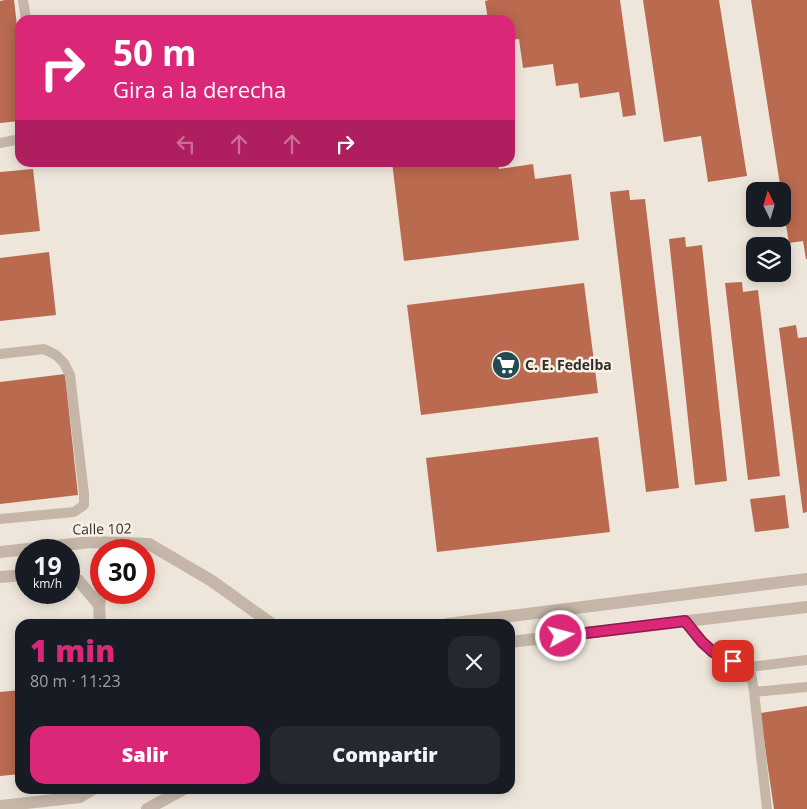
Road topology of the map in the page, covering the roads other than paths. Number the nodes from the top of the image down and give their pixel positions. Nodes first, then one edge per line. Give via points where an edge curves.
1 (23, 0) edge
2 (25, 15) edge
3 (15, 140) edge
4 (0, 142) edge
5 (0, 354) edge
6 (0, 519) edge
7 (90, 542) edge
8 (155, 548) edge
9 (0, 552) edge
10 (15, 576) edge
11 (0, 577) edge
12 (807, 579) edge
13 (80, 582) edge
14 (90, 590) edge
15 (100, 604) edge
16 (807, 607) edge
17 (100, 619) edge
18 (265, 619) edge
19 (487, 619) edge
20 (685, 621) junction
21 (515, 641) edge
22 (807, 660) edge
23 (750, 667) junction
24 (807, 687) edge
25 (754, 692) junction
26 (85, 794) edge
27 (175, 794) edge
28 (0, 806) edge
29 (147, 809) edge
30 (767, 809) edge

1 - 2 lane
3 - 4 lane
5 - 6 lane via 44,349 64,364 70,375 84,494 84,505 74,512
7 - 9 street, Calle 102
8 - 18 street, Calle 102 via 212,581
10 - 11 street
12 - 19 street
13 - 14 street
15 - 17 street
16 - 20 street
20 - 21 street
20 - 23 lane via 713,652
22 - 23 lane
23 - 25 lane
24 - 25 lane
25 - 30 lane
26 - 28 street
27 - 29 street

